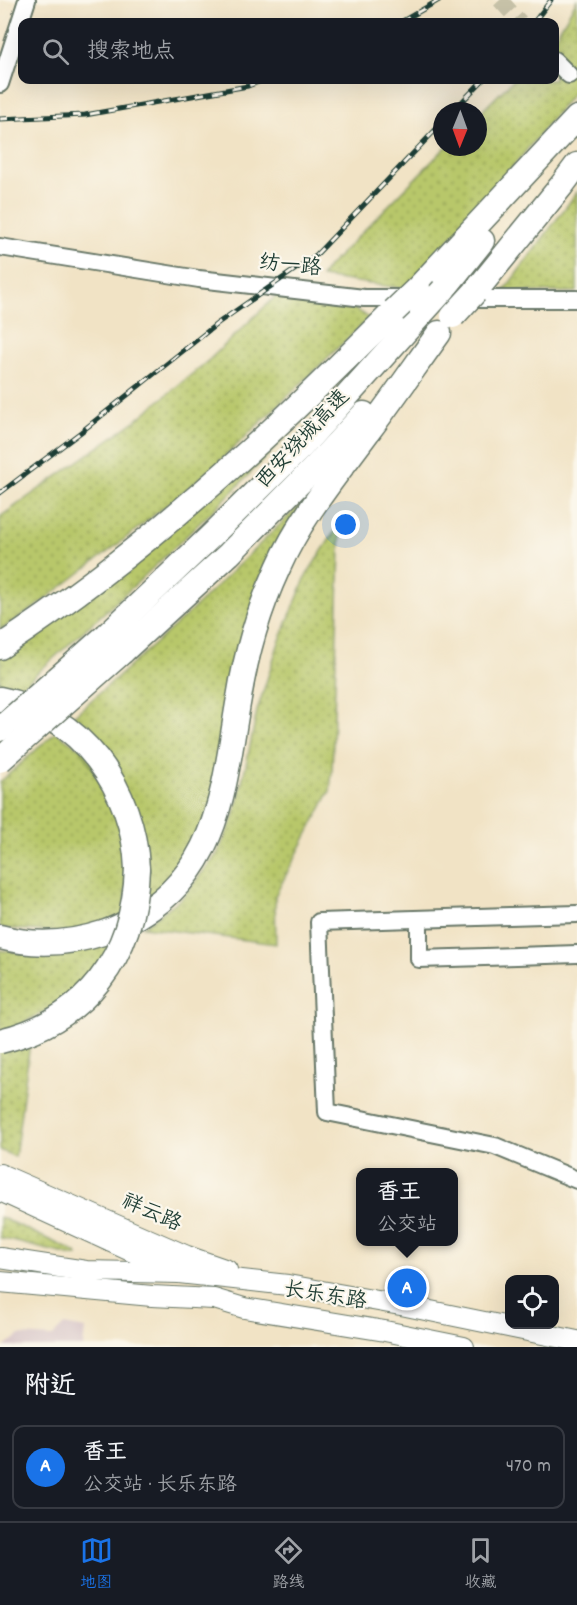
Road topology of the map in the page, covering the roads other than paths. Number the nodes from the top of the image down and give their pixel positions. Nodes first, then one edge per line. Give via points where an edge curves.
1 (27, 0) edge
2 (21, 18) edge
3 (18, 28) edge
4 (559, 64) edge
5 (569, 75) dead end
6 (0, 84) edge
7 (577, 120) edge
8 (577, 165) edge
9 (0, 248) edge
10 (577, 299) edge
11 (446, 324) junction
12 (114, 644) junction
13 (0, 646) edge
14 (0, 699) edge
15 (0, 729) edge
16 (0, 760) edge
17 (577, 914) edge
18 (419, 919) junction
19 (0, 937) edge
20 (577, 954) edge
21 (0, 1041) edge
22 (0, 1174) edge
23 (577, 1180) edge
24 (0, 1191) edge
25 (0, 1258) edge
26 (178, 1273) junction
27 (0, 1282) edge
28 (288, 1285) junction
29 (214, 1299) junction
30 (577, 1341) edge
31 (464, 1347) edge

1 - 2 street
3 - 6 street
4 - 5 street
7 - 12 highway, 西安绕城高速, bridge via 443,290
7 - 13 highway, bridge via 418,288 264,438 189,505 83,588
8 - 11 highway, 西安绕城高速, bridge
9 - 10 street, 纺一路 via 200,279 364,298
11 - 12 highway, 西安绕城高速 via 237,546
11 - 19 highway via 311,508 277,571 249,651 218,809 196,861 159,903 113,930 60,943
12 - 15 highway, 西安绕城高速, bridge
12 - 16 highway, 西安绕城高速, bridge
14 - 21 highway, bridge via 32,708 61,724 106,769 128,816 137,869 128,926 104,975 61,1016
17 - 18 street
18 - 20 street via 419,958
18 - 23 street via 319,922 327,1112 495,1146
22 - 28 main road, 祥云路 via 187,1256
24 - 26 main road, 祥云路
25 - 26 main road via 86,1271
26 - 28 main road
26 - 29 main road, 祥云路
27 - 29 main road
28 - 30 main road, 长乐东路
29 - 31 main road, 长乐东路 via 244,1308

